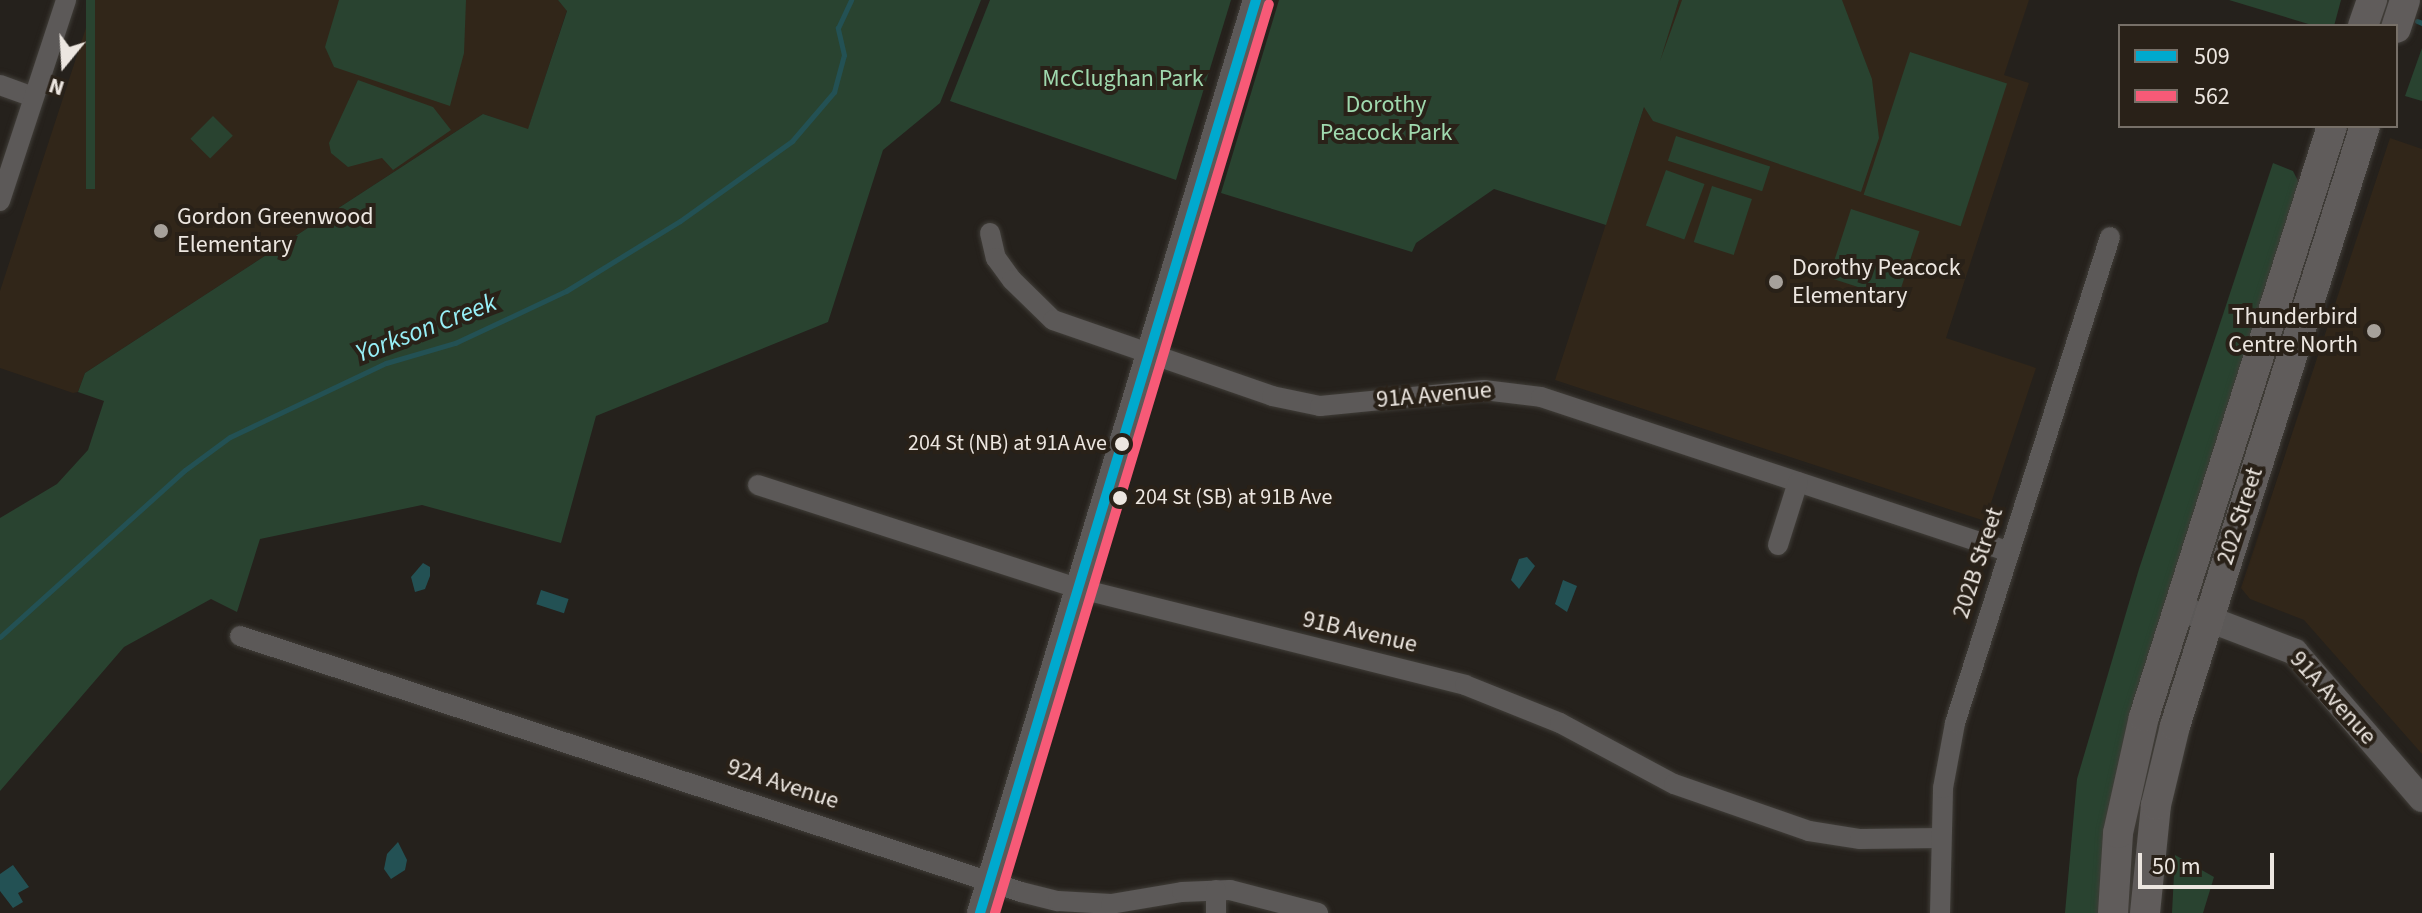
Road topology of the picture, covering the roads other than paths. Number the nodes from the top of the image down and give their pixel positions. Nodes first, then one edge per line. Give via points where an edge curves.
1 (66, 0) edge
2 (1256, 0) edge
3 (2372, 0) edge
4 (2383, 0) edge
5 (2405, 0) edge
6 (2364, 24) edge
7 (2378, 24) edge
8 (2397, 24) edge
9 (0, 85) edge
10 (33, 97) junction
11 (2331, 128) edge
12 (2364, 128) edge
13 (0, 201) edge
14 (990, 233) dead end
15 (2110, 237) dead end
16 (1148, 356) junction
17 (1798, 482) junction
18 (758, 485) dead end
19 (1778, 545) dead end
20 (2009, 552) junction
21 (1077, 588) junction
22 (2180, 608) junction
23 (2208, 617) junction
24 (240, 636) dead end
25 (2422, 799) edge
26 (1940, 838) junction
27 (990, 880) junction
28 (1216, 890) junction
29 (980, 913) edge
30 (1216, 913) edge
31 (1318, 913) edge
32 (1940, 913) edge
33 (2113, 913) edge
34 (2145, 913) edge

1 - 10 street
2 - 16 street
3 - 6 main road
4 - 7 main road
5 - 8 main road
9 - 10 street
10 - 13 street
11 - 22 main road, 202 Street
12 - 23 main road, 202 Street
14 - 16 street, 91A Avenue via 996,258 1053,320
15 - 20 street, 202B Street
16 - 17 street, 91A Avenue via 1320,406 1504,390
16 - 21 street
17 - 19 street
17 - 20 street, 91A Avenue
18 - 21 street, 91B Avenue
20 - 26 street, 202B Street via 1955,723
21 - 26 street, 91B Avenue via 1465,685 1549,718 1674,784 1809,831 1860,839
21 - 27 street
22 - 23 street, 91A Avenue
22 - 33 main road, 202 Street via 2131,766 2118,833
23 - 25 street, 91A Avenue via 2295,652
23 - 34 main road, 202 Street via 2162,774
24 - 27 street, 92A Avenue
26 - 32 street, 202B Street
27 - 28 street, 92A Avenue via 1033,895 1086,904
27 - 29 street
28 - 30 street
28 - 31 street, 92A Avenue via 1258,895

